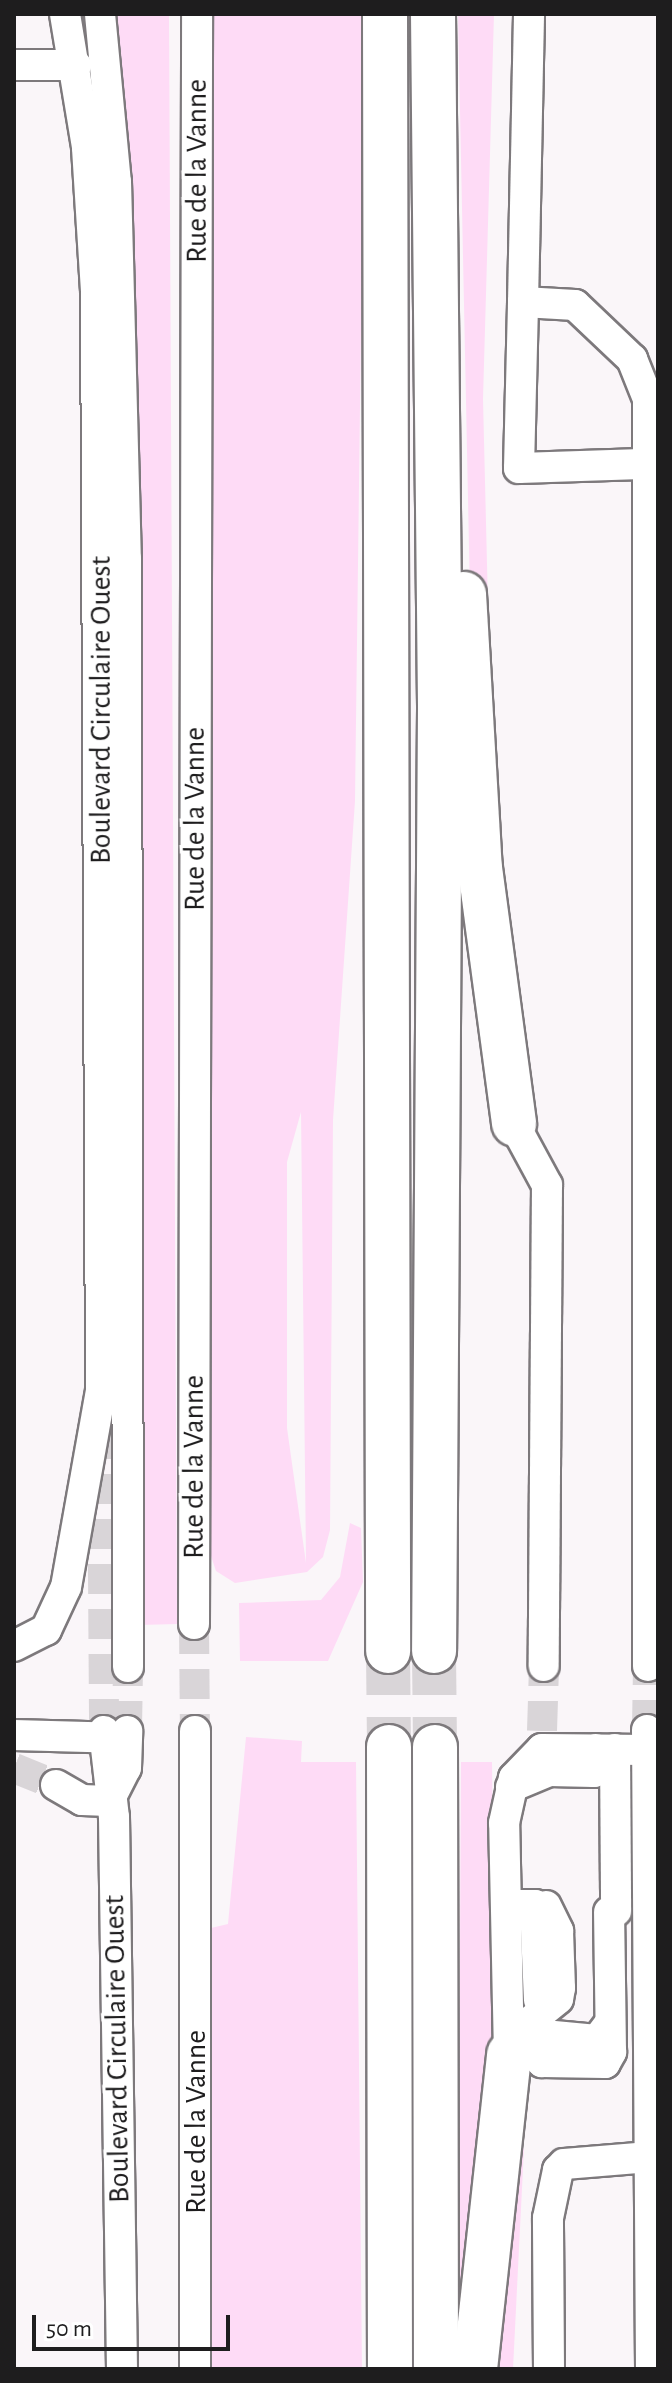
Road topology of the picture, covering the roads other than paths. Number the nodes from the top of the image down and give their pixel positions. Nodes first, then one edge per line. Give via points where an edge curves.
1 (100, 14) edge
2 (181, 14) edge
3 (197, 14) edge
4 (385, 14) edge
5 (433, 14) edge
6 (529, 14) edge
7 (69, 19) edge
8 (14, 65) edge
9 (76, 65) junction
10 (182, 84) dead end
11 (523, 302) junction
12 (653, 393) edge
13 (433, 461) junction
14 (642, 464) junction
15 (652, 653) edge
16 (652, 713) edge
17 (652, 968) edge
18 (652, 1033) edge
19 (514, 1124) joint
20 (653, 1362) edge
21 (653, 1603) edge
22 (194, 1624) tunnel mouth
23 (14, 1646) edge
24 (388, 1651) tunnel mouth
25 (434, 1651) tunnel mouth
26 (544, 1666) tunnel mouth
27 (648, 1666) tunnel mouth
28 (128, 1667) tunnel mouth
29 (195, 1731) tunnel mouth
30 (14, 1735) edge
31 (389, 1747) tunnel mouth
32 (435, 1747) tunnel mouth
33 (602, 1757) junction
34 (653, 1781) edge
35 (521, 1782) junction
36 (56, 1785) tunnel mouth
37 (95, 1801) junction
38 (528, 1905) junction
39 (649, 1910) junction
40 (612, 1912) junction
41 (650, 2014) junction
42 (528, 2017) junction
43 (610, 2019) junction
44 (605, 2063) junction
45 (654, 2064) edge
46 (650, 2157) junction
47 (122, 2369) edge
48 (195, 2369) edge
49 (390, 2369) edge
50 (436, 2369) edge
51 (475, 2369) edge
52 (549, 2369) edge
53 (651, 2369) edge

1 - 28 street via 116,182 126,543
2 - 10 street
3 - 22 street, Rue de la Vanne
4 - 24 highway
5 - 13 highway
6 - 11 street
7 - 9 street, Boulevard Circulaire Ouest
8 - 9 street
9 - 23 street, Boulevard Circulaire Ouest via 96,291 102,538 101,1391 66,1587 46,1630
11 - 12 street via 575,305 632,359
11 - 14 street via 519,468
12 - 14 street
13 - 19 highway via 455,494 480,868
13 - 25 highway via 440,709
14 - 15 street
15 - 16 street
16 - 17 street
17 - 18 street
18 - 20 street
19 - 26 street via 547,1185
20 - 21 street
21 - 27 street
29 - 48 street, Rue de la Vanne
30 - 37 street, Boulevard Circulaire Ouest via 116,1734
31 - 49 highway
32 - 50 highway
33 - 34 street via 647,1740
33 - 35 street
33 - 35 street via 542,1740 525,1760
33 - 40 street
34 - 39 street
35 - 38 street
36 - 37 street
37 - 47 street, Boulevard Circulaire Ouest
38 - 42 street
38 - 42 street via 559,1908 573,1931 574,1996
39 - 40 street
39 - 41 street
40 - 43 street
41 - 43 street
41 - 45 street
42 - 43 street via 543,2040 597,2040
42 - 44 street via 525,2044 542,2062
42 - 51 highway
43 - 44 street
44 - 45 street
45 - 46 street
46 - 52 street via 564,2164 558,2170 548,2218
46 - 53 street

